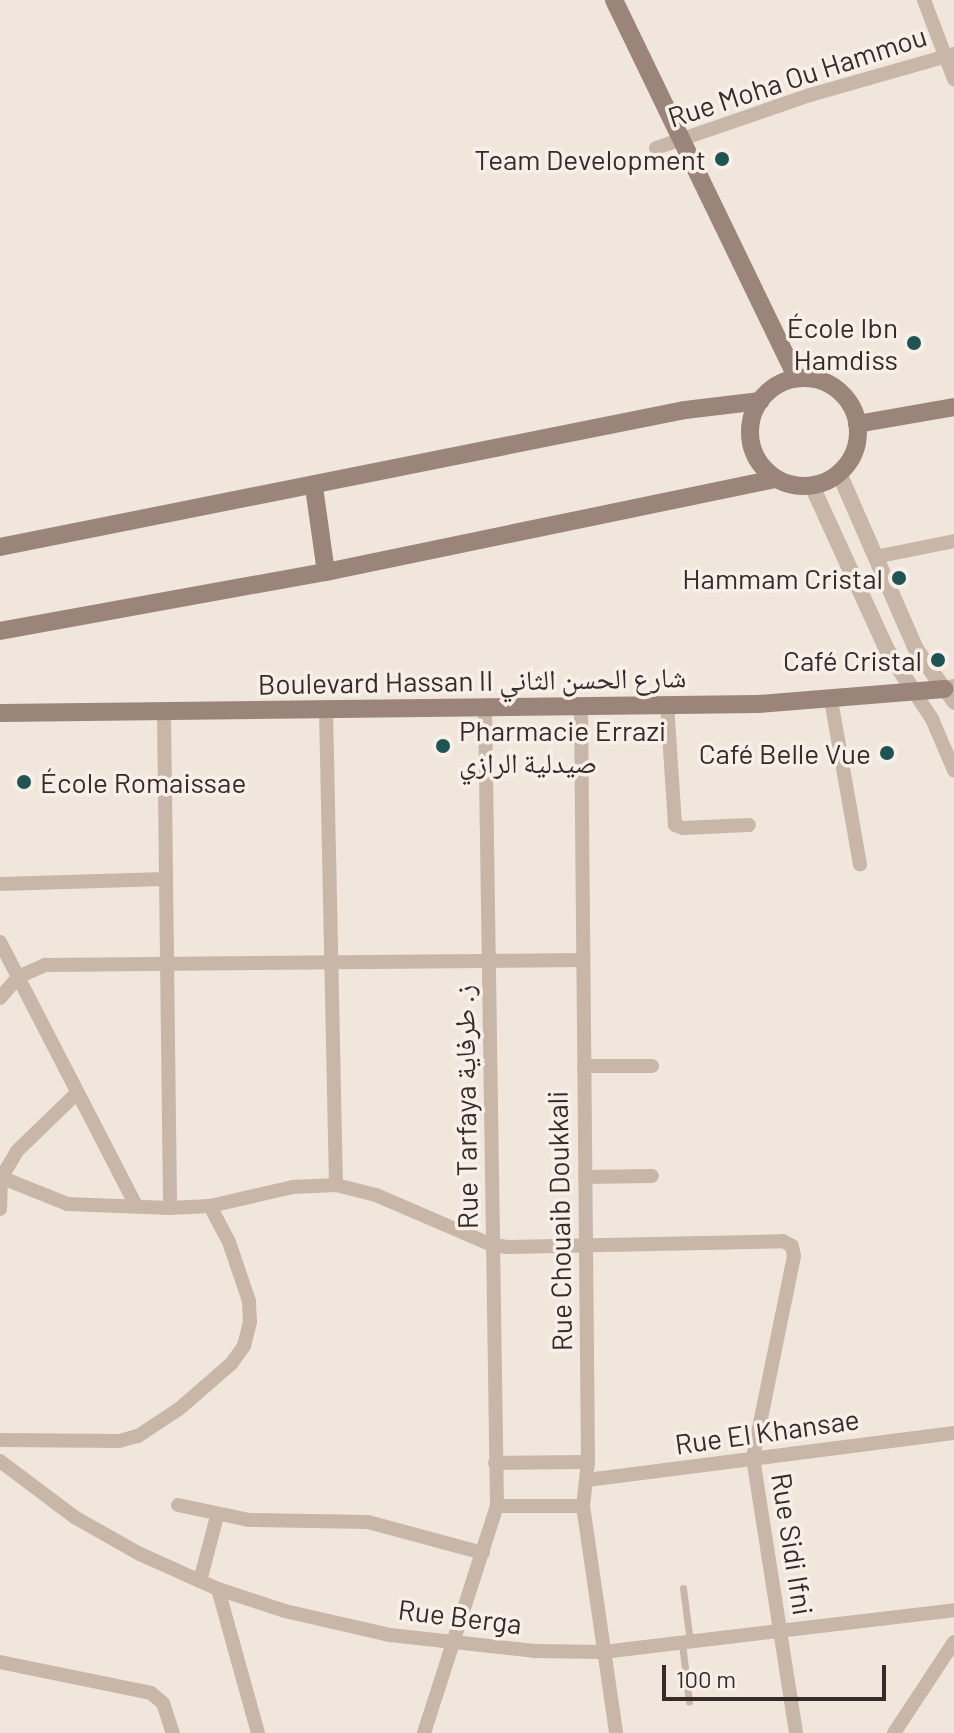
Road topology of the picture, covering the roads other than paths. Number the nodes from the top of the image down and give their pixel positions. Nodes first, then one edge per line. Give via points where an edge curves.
1 (614, 0) edge
2 (924, 0) edge
3 (950, 54) edge
4 (954, 79) edge
5 (682, 139) junction
6 (656, 148) dead end
7 (797, 378) junction
8 (760, 401) junction
9 (954, 407) edge
10 (857, 424) junction
11 (839, 473) junction
12 (777, 479) junction
13 (812, 486) junction
14 (314, 487) junction
15 (954, 541) edge
16 (0, 547) edge
17 (875, 557) junction
18 (326, 572) junction
19 (0, 631) edge
20 (914, 692) junction
21 (951, 693) edge
22 (831, 700) junction
23 (667, 704) junction
24 (581, 705) junction
25 (485, 706) junction
26 (326, 709) junction
27 (164, 712) junction
28 (0, 713) edge
29 (954, 770) edge
30 (749, 825) dead end
31 (860, 864) dead end
32 (165, 879) junction
33 (0, 884) edge
34 (0, 942) edge
35 (583, 960) junction
36 (329, 962) junction
37 (489, 962) junction
38 (166, 965) junction
39 (18, 977) junction
40 (0, 998) edge
41 (584, 1066) junction
42 (652, 1066) dead end
43 (76, 1094) junction
44 (652, 1176) dead end
45 (585, 1177) junction
46 (1, 1178) edge
47 (336, 1185) junction
48 (136, 1205) junction
49 (210, 1206) junction
50 (170, 1208) junction
51 (0, 1209) edge
52 (586, 1244) junction
53 (492, 1245) junction
54 (954, 1433) edge
55 (0, 1440) edge
56 (753, 1458) junction
57 (0, 1461) edge
58 (588, 1462) junction
59 (495, 1463) junction
60 (587, 1480) junction
61 (178, 1505) dead end
62 (497, 1506) junction
63 (583, 1506) junction
64 (217, 1516) junction
65 (483, 1553) junction
66 (200, 1581) junction
67 (683, 1588) dead end
68 (218, 1589) junction
69 (954, 1610) edge
70 (780, 1630) junction
71 (954, 1642) edge
72 (686, 1643) junction
73 (451, 1644) junction
74 (603, 1652) junction
75 (0, 1662) edge
76 (689, 1702) dead end
77 (173, 1733) edge
78 (258, 1733) edge
79 (424, 1733) edge
80 (616, 1733) edge
81 (796, 1733) edge
82 (894, 1733) edge

1 - 5 main road
2 - 3 street
3 - 4 street
3 - 5 street, Rue Moha Ou Hammou
5 - 6 street, Rue Moha Ou Hammou
5 - 7 main road
7 - 8 main road
7 - 10 main road via 836,389 854,410
8 - 12 main road via 750,429 751,444
8 - 14 main road via 685,410
9 - 10 main road
10 - 11 main road via 855,451
11 - 13 main road
11 - 17 street
12 - 13 main road
12 - 18 main road
13 - 20 street via 886,648
14 - 16 main road
14 - 18 main road
15 - 17 street
17 - 21 street via 908,633
18 - 19 main road
20 - 21 main road, Boulevard Hassan II شارع الحسن الثاني
20 - 22 main road, Boulevard Hassan II شارع الحسن الثاني
20 - 29 street via 937,727
22 - 23 main road, Boulevard Hassan II شارع الحسن الثاني
22 - 31 street
23 - 24 main road, Boulevard Hassan II شارع الحسن الثاني
23 - 30 street via 675,825
24 - 25 main road, Boulevard Hassan II شارع الحسن الثاني
24 - 35 street, Rue Chouaib Doukkali
25 - 26 main road, Boulevard Hassan II شارع الحسن الثاني
25 - 37 street, Rue Tarfaya ز. طرفاية
26 - 27 main road, Boulevard Hassan II شارع الحسن الثاني
26 - 36 street
27 - 28 main road, Boulevard Hassan II شارع الحسن الثاني
27 - 32 street
32 - 33 street
32 - 38 street
34 - 39 street
35 - 37 street
35 - 41 street, Rue Chouaib Doukkali
36 - 37 street
36 - 38 street
36 - 47 street
37 - 53 street, Rue Tarfaya ز. طرفاية
38 - 39 street via 45,965
38 - 50 street
39 - 40 street
39 - 43 street
41 - 42 street
41 - 45 street, Rue Chouaib Doukkali
43 - 46 street via 27,1139
43 - 48 street
44 - 45 street
45 - 52 street, Rue Chouaib Doukkali
46 - 48 street via 67,1204
46 - 51 street
47 - 49 street via 270,1190
47 - 53 street via 376,1195
48 - 50 street
49 - 50 street
49 - 55 street via 249,1301 244,1346 231,1364 138,1436 119,1441
52 - 53 street
52 - 56 street via 783,1241 792,1246
52 - 58 street, Rue Chouaib Doukkali
53 - 59 street, Rue Tarfaya ز. طرفاية
54 - 56 street, Rue El Khansae
56 - 60 street, Rue El Khansae
56 - 70 street, Rue Sidi Ifni
57 - 66 street, Rue Berga via 76,1518
58 - 59 street
58 - 60 street, Rue Chouaib Doukkali
59 - 62 street, Rue Tarfaya ز. طرفاية
60 - 63 street, Rue Chouaib Doukkali
61 - 64 street
62 - 63 street
62 - 65 street, Rue Tarfaya ز. طرفاية
63 - 74 street, Rue Chouaib Doukkali
64 - 65 street via 368,1522
64 - 66 street
65 - 73 street, Rue Tarfaya ز. طرفاية
66 - 68 street, Rue Berga
67 - 72 lane
68 - 73 street, Rue Berga via 300,1614
68 - 78 street
69 - 70 street, Rue Berga
70 - 72 street, Rue Berga
70 - 81 street, Rue Sidi Ifni
71 - 82 street
72 - 74 street, Rue Berga
72 - 76 lane
73 - 74 street, Rue Berga
73 - 79 street, Rue Tarfaya ز. طرفاية
74 - 80 street, Rue Chouaib Doukkali
75 - 77 street via 151,1693 163,1703

